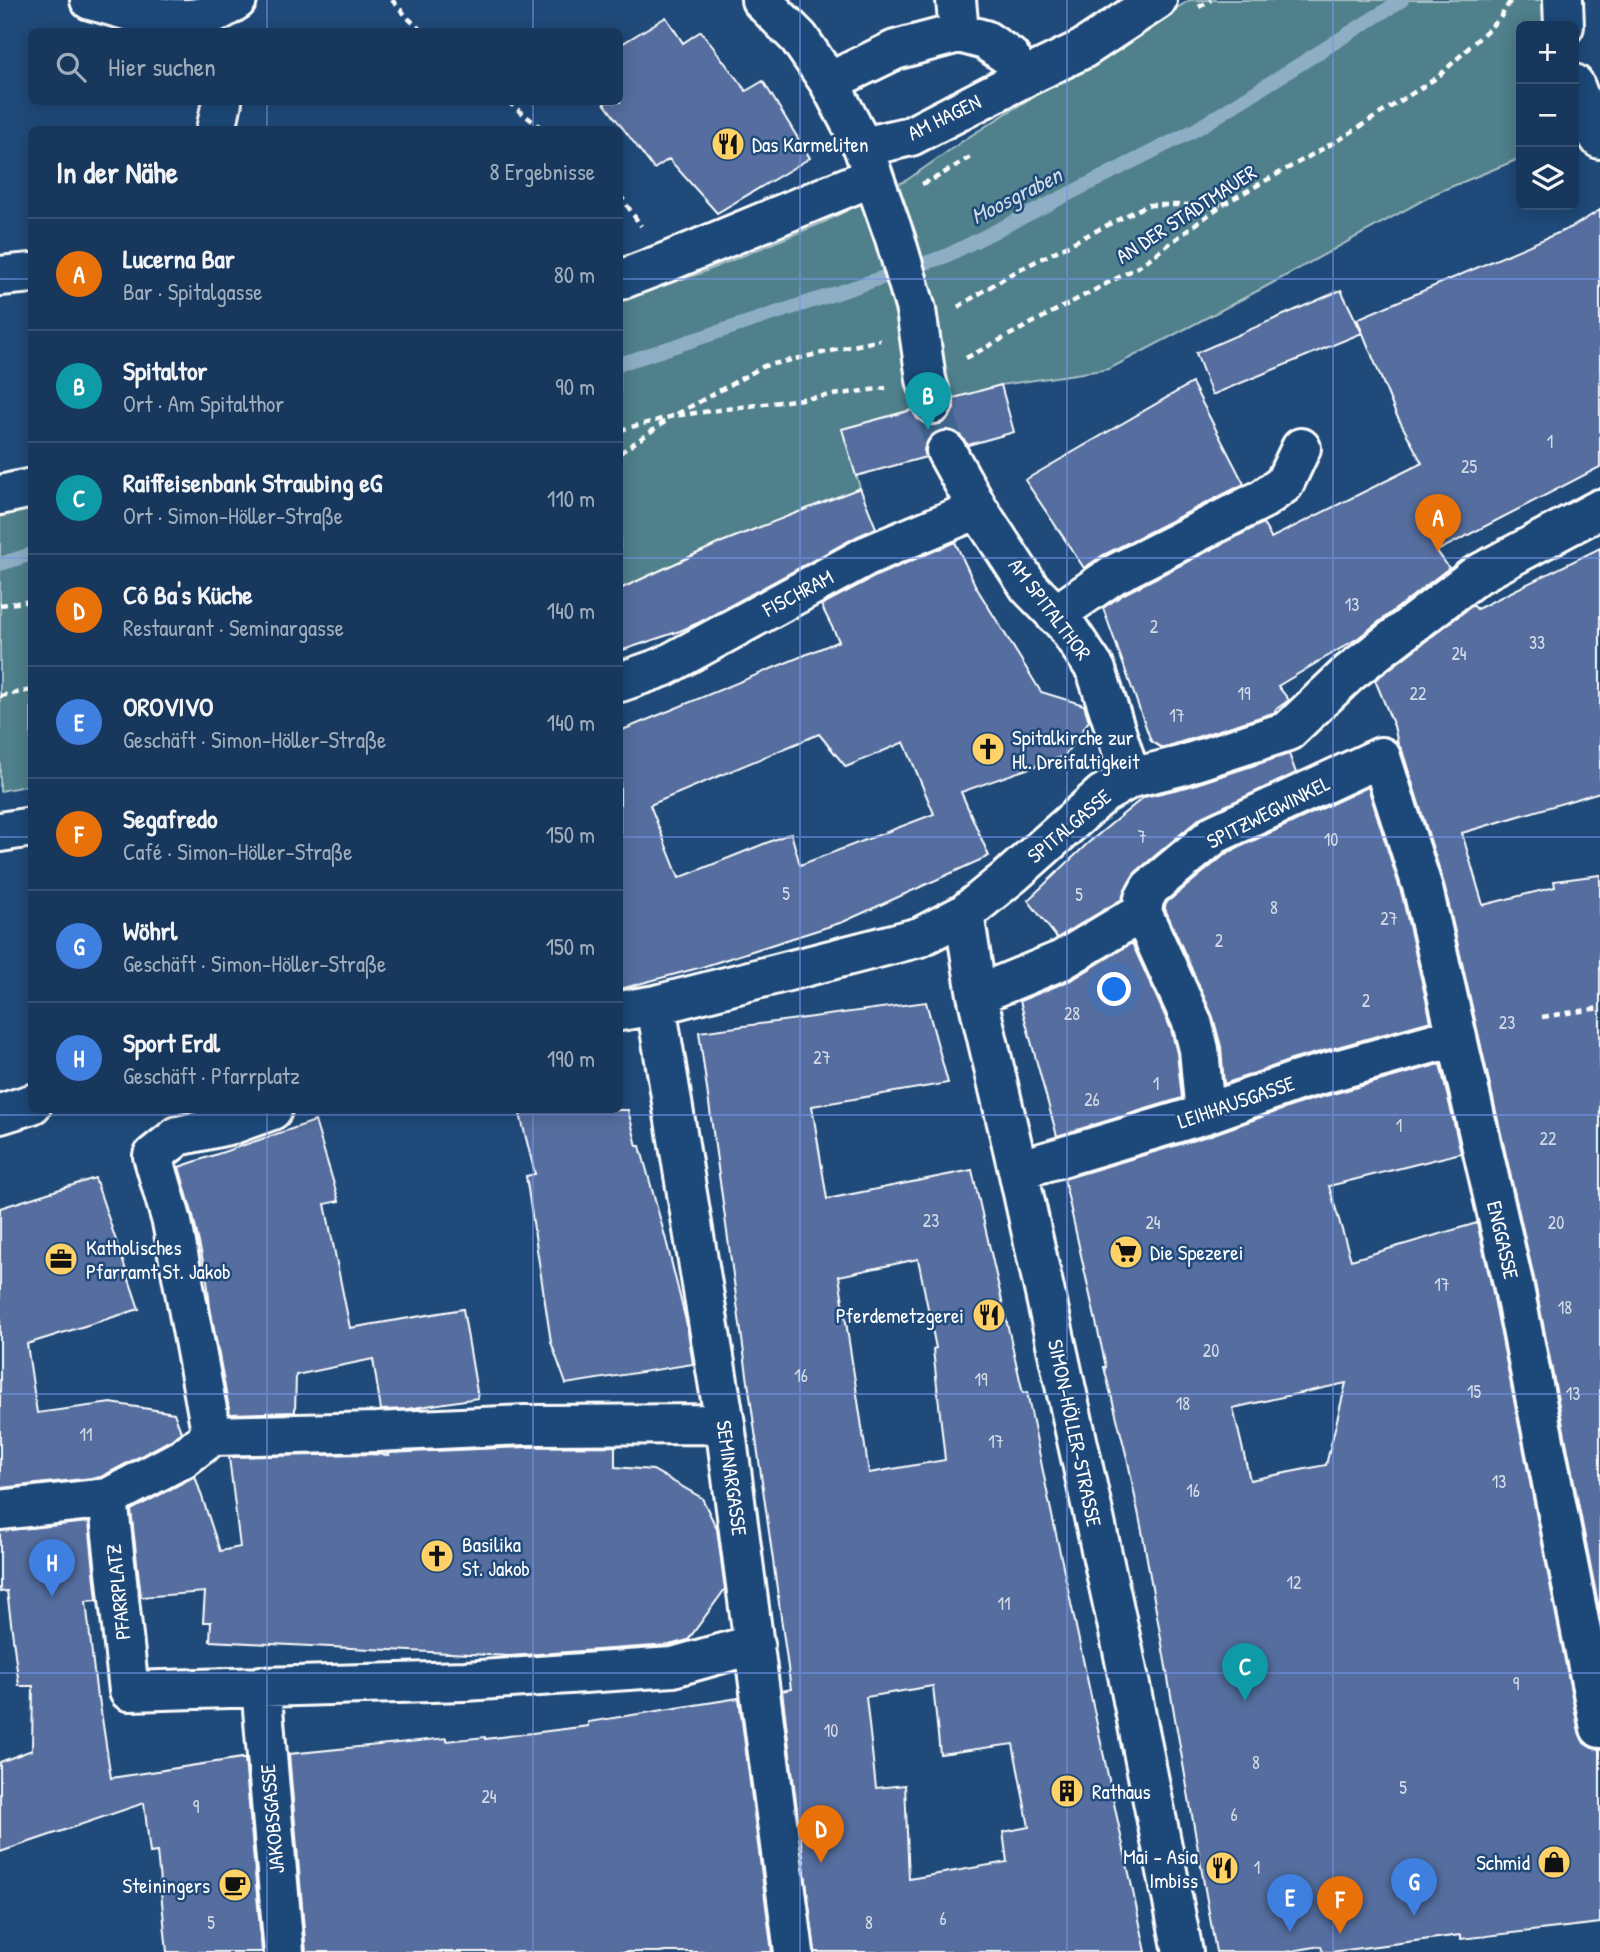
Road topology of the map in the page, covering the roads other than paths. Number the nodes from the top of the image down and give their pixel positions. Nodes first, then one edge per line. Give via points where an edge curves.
1 (90, 0) edge
2 (761, 0) edge
3 (1157, 0) edge
4 (1563, 0) edge
5 (229, 14) edge
6 (957, 17) edge
7 (1564, 21) edge
8 (1023, 78) junction
9 (829, 82) junction
10 (1579, 97) edge
11 (221, 105) edge
12 (217, 126) edge
13 (1600, 139) edge
14 (868, 162) junction
15 (623, 258) edge
16 (667, 262) junction
17 (28, 273) edge
18 (0, 276) edge
19 (623, 279) edge
20 (929, 392) tunnel mouth
21 (1301, 449) dead end
22 (946, 451) tunnel mouth
23 (28, 489) edge
24 (0, 495) edge
25 (978, 509) junction
26 (1600, 509) edge
27 (1055, 614) junction
28 (623, 681) edge
29 (1381, 757) joint
30 (1131, 778) junction
31 (28, 828) edge
32 (0, 832) edge
33 (1142, 912) junction
34 (964, 914) junction
35 (976, 995) junction
36 (638, 1008) edge
37 (1455, 1037) junction
38 (28, 1105) edge
39 (264, 1113) edge
40 (0, 1114) edge
41 (1205, 1114) junction
42 (1018, 1170) junction
43 (725, 1424) junction
44 (212, 1436) junction
45 (108, 1498) junction
46 (0, 1510) edge
47 (755, 1644) junction
48 (261, 1686) junction
49 (1600, 1728) edge
50 (284, 1952) edge
51 (794, 1952) edge
52 (1183, 1952) edge

1 - 5 street via 167,18
2 - 9 street via 799,38
3 - 8 street, AM HAGEN via 1083,49
4 - 7 street
6 - 8 street via 1010,57
6 - 9 street
8 - 14 street, AM HAGEN
9 - 14 street
10 - 13 street
11 - 12 street
14 - 16 street, AM HAGEN
14 - 20 street via 918,321
15 - 16 street
16 - 19 street, AM HAGEN
17 - 18 street
21 - 27 street via 1284,484 1263,499 1113,575
22 - 25 street, AM SPITALTHOR
23 - 24 street
25 - 27 street, AM SPITALTHOR via 1029,587
25 - 28 street, FISCHRAM via 866,556 663,667
26 - 30 street, SPITALGASSE via 1475,576 1349,673 1288,731
27 - 30 street, AM SPITALTHOR via 1096,670
29 - 33 street, SPITZWEGWINKEL via 1215,834 1150,888
29 - 37 street, ENGGASSE via 1423,889
30 - 34 street, SPITALGASSE via 1103,794
31 - 32 street
33 - 35 street via 1062,961
33 - 41 street via 1192,1022
34 - 35 street, SIMON-HÖLLER-STRASSE
34 - 36 street, SPITALGASSE via 920,937
35 - 42 street, SIMON-HÖLLER-STRASSE
36 - 43 street, SEMINARGASSE
37 - 41 street, LEIHHAUSGASSE via 1297,1081
37 - 49 street, ENGGASSE via 1513,1283
38 - 40 street
39 - 44 street via 178,1136 153,1156 172,1222
41 - 42 street, LEIHHAUSGASSE
42 - 52 street, SIMON-HÖLLER-STRASSE via 1123,1650
43 - 44 street via 526,1425
43 - 47 street, SEMINARGASSE
44 - 45 street via 183,1458
45 - 46 street
45 - 48 street, PFARRPLATZ via 129,1691
47 - 48 street, PFARRPLATZ via 673,1667 466,1681
47 - 51 street, SEMINARGASSE
48 - 50 street, JAKOBSGASSE

